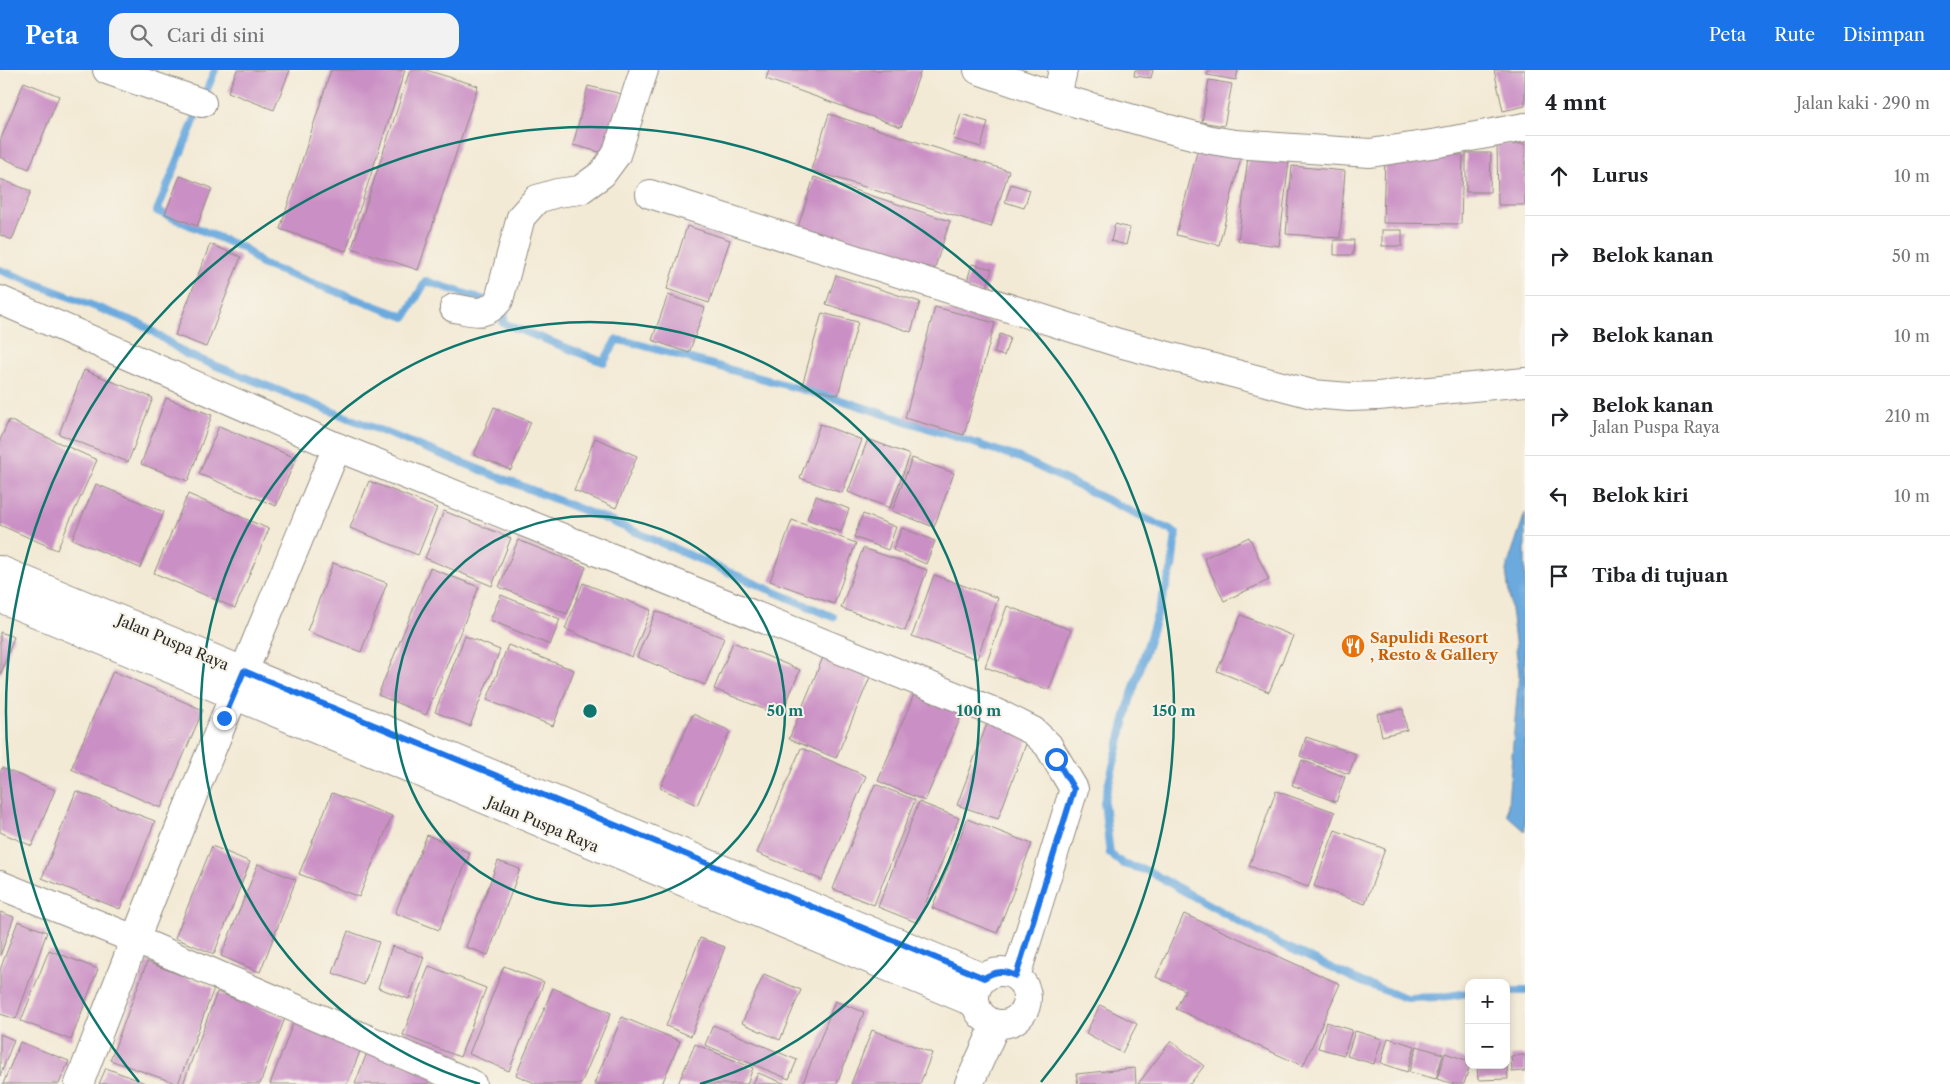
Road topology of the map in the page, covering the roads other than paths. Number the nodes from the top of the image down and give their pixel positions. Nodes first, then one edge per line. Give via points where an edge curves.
1 (107, 70) edge
2 (644, 70) edge
3 (978, 70) edge
4 (1060, 83) edge
5 (202, 103) dead end
6 (1525, 127) edge
7 (650, 194) dead end
8 (0, 300) edge
9 (454, 308) dead end
10 (1525, 382) edge
11 (337, 447) junction
12 (0, 570) edge
13 (0, 598) edge
14 (238, 683) junction
15 (0, 885) edge
16 (134, 940) junction
17 (1016, 976) junction
18 (979, 990) junction
19 (996, 1024) junction
20 (79, 1084) edge
21 (472, 1084) edge
22 (969, 1084) edge

1 - 5 street
2 - 9 street via 616,155 602,174 580,190 537,199 521,217 499,300 492,309 482,313
3 - 4 street
4 - 6 street via 1147,123 1235,144 1370,153
7 - 10 street via 1119,343 1312,394 1378,396
8 - 11 street
11 - 14 street
11 - 17 street via 1033,731 1048,745 1074,789
12 - 14 street, Jalan Puspa Raya
13 - 14 street, Jalan Puspa Raya
14 - 16 street
14 - 18 street, Jalan Puspa Raya
15 - 16 street
16 - 20 street
16 - 21 street
17 - 18 street via 1002,972 989,974
17 - 19 street via 1027,992 1024,1011 1015,1021
18 - 19 street via 982,1017
19 - 22 street

